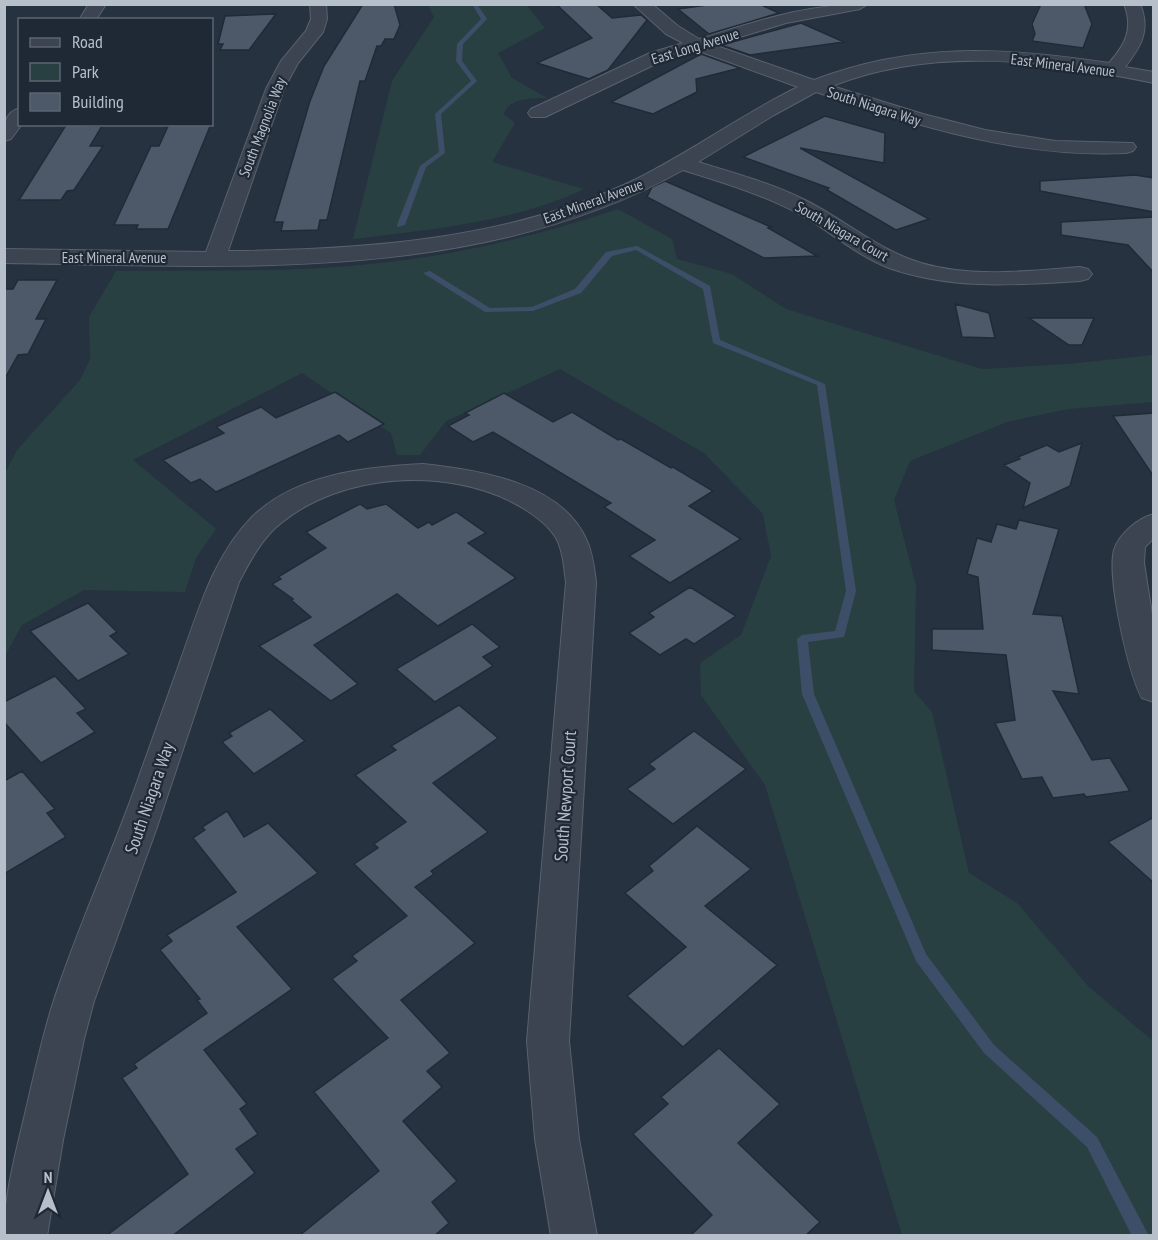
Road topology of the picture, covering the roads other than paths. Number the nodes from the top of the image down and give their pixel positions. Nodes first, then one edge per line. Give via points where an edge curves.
1 (98, 4) edge
2 (318, 4) edge
3 (641, 4) edge
4 (860, 4) edge
5 (1132, 4) edge
6 (88, 18) edge
7 (698, 45) junction
8 (1113, 70) junction
9 (1154, 78) edge
10 (813, 86) junction
11 (538, 113) dead end
12 (18, 117) edge
13 (4, 135) edge
14 (1126, 147) dead end
15 (680, 163) junction
16 (4, 256) edge
17 (215, 257) junction
18 (1080, 274) dead end
19 (409, 474) joint
20 (1154, 523) edge
21 (1154, 690) edge
22 (24, 1236) edge
23 (574, 1236) edge

1 - 6 street
2 - 17 street, South Magnolia Way via 319,19 314,32 274,89
3 - 7 street, South Niagara Way via 672,30
4 - 7 street, East Long Avenue via 783,20
5 - 8 street via 1138,33
7 - 10 street, South Niagara Way
7 - 11 street, East Long Avenue via 639,64
8 - 9 street, East Mineral Avenue
8 - 10 street, East Mineral Avenue via 1018,58 943,57 876,65
10 - 14 street, South Niagara Way via 903,116 983,136 1073,149
10 - 15 street, East Mineral Avenue
12 - 13 street
15 - 17 street, East Mineral Avenue via 590,206 493,233 359,253
15 - 18 street, South Niagara Court via 780,196 881,255 914,268 987,278
16 - 17 street, East Mineral Avenue
19 - 22 street, South Niagara Way via 335,485 290,503 254,533 224,582 71,1011
19 - 23 street, South Newport Court via 459,476 520,494 554,518 575,546 579,606 548,1041 556,1139
20 - 21 street via 1130,549 1128,575

